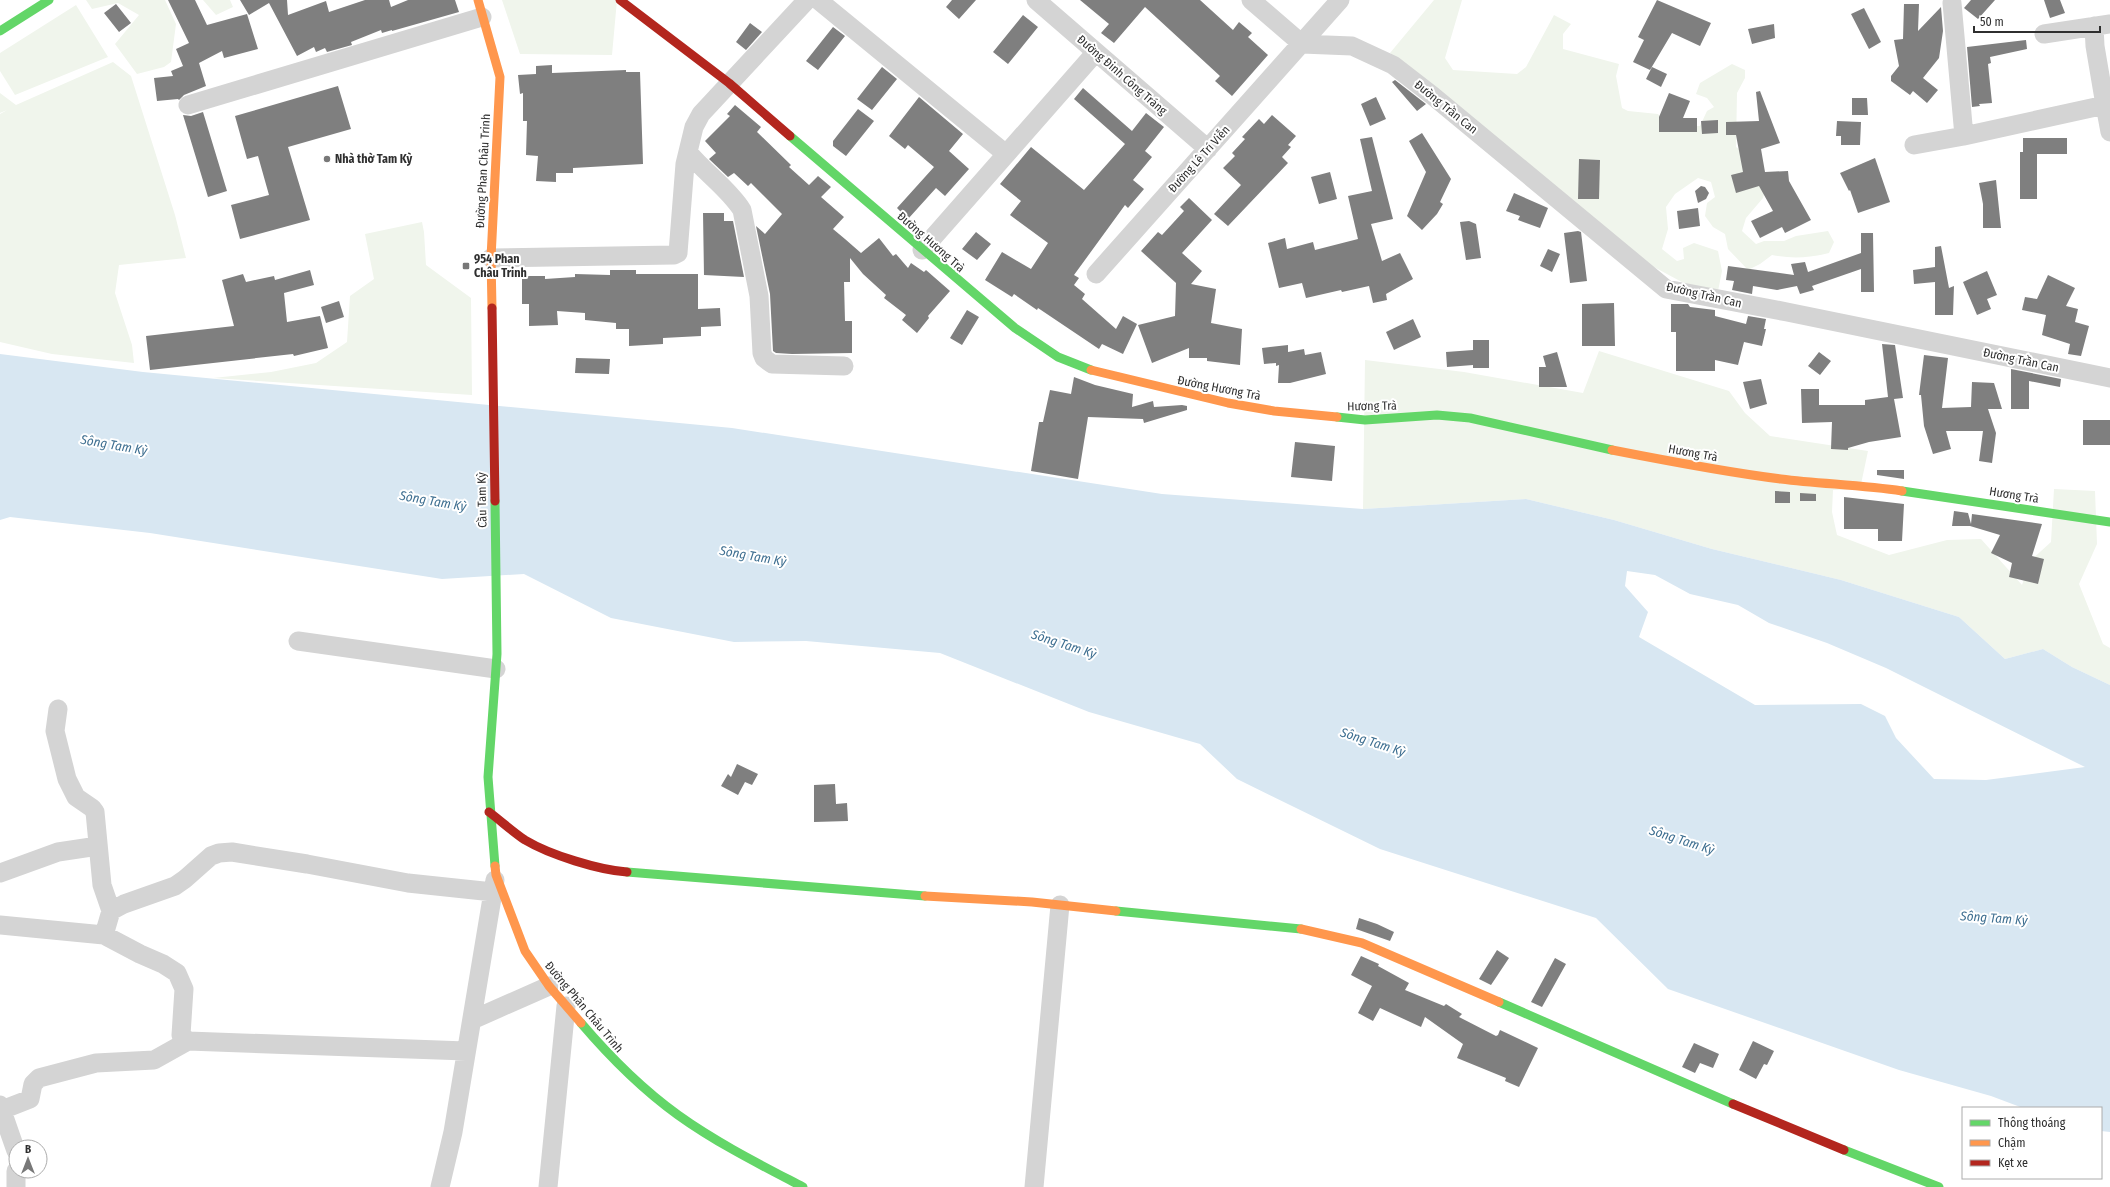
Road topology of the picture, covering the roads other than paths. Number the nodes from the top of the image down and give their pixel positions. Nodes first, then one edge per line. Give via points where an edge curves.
1 (49, 0) edge
2 (620, 0) edge
3 (807, 0) edge
4 (818, 0) edge
5 (1036, 0) edge
6 (1251, 0) edge
7 (1340, 0) edge
8 (1952, 2) dead end
9 (480, 9) edge
10 (2102, 25) edge
11 (0, 31) edge
12 (2044, 34) dead end
13 (1302, 44) junction
14 (1096, 52) junction
15 (729, 83) junction
16 (188, 105) dead end
17 (2105, 105) junction
18 (2110, 132) edge
19 (1964, 136) junction
20 (1914, 145) dead end
21 (1208, 149) junction
22 (688, 152) junction
23 (1006, 154) junction
24 (922, 250) junction
25 (490, 258) junction
26 (1096, 274) dead end
27 (491, 346) joint
28 (844, 366) dead end
29 (2110, 378) edge
30 (1274, 411) joint
31 (2110, 522) edge
32 (298, 641) dead end
33 (497, 662) junction
34 (58, 709) dead end
35 (490, 812) junction
36 (98, 846) junction
37 (0, 873) edge
38 (494, 884) junction
39 (1060, 905) junction
40 (111, 911) junction
41 (0, 925) edge
42 (104, 935) junction
43 (549, 986) junction
44 (566, 1006) junction
45 (472, 1020) junction
46 (188, 1041) junction
47 (466, 1051) junction
48 (1, 1108) edge
49 (12, 1139) edge
50 (440, 1187) edge
51 (548, 1187) edge
52 (803, 1187) edge
53 (1034, 1187) edge
54 (1939, 1187) edge

1 - 11 main road
2 - 15 main road, Đường Hương Trà
3 - 15 street
4 - 23 street
5 - 14 street, Đường Đinh Công Tráng
6 - 13 street
7 - 13 street, Đường Lê Trí Viễn
8 - 19 street
9 - 16 street
9 - 25 main road, Đường Phan Châu Trinh via 500,77
10 - 12 street
10 - 17 street via 2094,46
13 - 21 street, Đường Lê Trí Viễn
13 - 29 street, Đường Trần Can via 1352,46 1393,65 1434,96 1666,289
14 - 21 street, Đường Đinh Công Tráng
14 - 23 street
15 - 22 street via 701,114 694,127
15 - 24 main road, Đường Hương Trà
17 - 18 street
17 - 19 street
19 - 20 street
21 - 26 street, Đường Lê Trí Viễn
22 - 25 street via 681,202 680,250 674,255
22 - 28 street via 742,210 759,296 764,358 772,364
23 - 24 street
24 - 30 main road, Đường Hương Trà via 1015,328 1067,362 1098,373
25 - 27 main road, Đường Phan Châu Trinh
27 - 33 main road, Cầu Tam Kỳ
30 - 31 main road, Hương Trà via 1365,420 1437,415 1470,418 1683,464 1781,479 1866,486
32 - 33 street
33 - 35 main road, Đường Phân Châu Trình via 488,777
34 - 36 street via 55,731 67,779 76,797 95,812
35 - 38 main road, Đường Phân Châu Trình
35 - 39 main road via 525,840 550,852 623,872 878,894
36 - 37 street via 58,852
36 - 40 street via 102,885
38 - 40 street via 408,883 232,852 211,856 175,886
38 - 43 main road, Đường Phân Châu Trình via 525,951
38 - 45 street
39 - 53 street
39 - 54 main road via 1309,930 1362,943 1766,1119
40 - 42 street
41 - 42 street
42 - 46 street via 177,973 184,989 181,1035
43 - 44 main road, Đường Phân Châu Trình
43 - 45 street
44 - 51 street
44 - 52 main road, Đường Phân Châu Trình via 612,1060 678,1115
45 - 47 street
46 - 47 street
46 - 48 street via 154,1060 96,1063 39,1078 33,1084 30,1099
47 - 50 street via 453,1132
48 - 49 street

